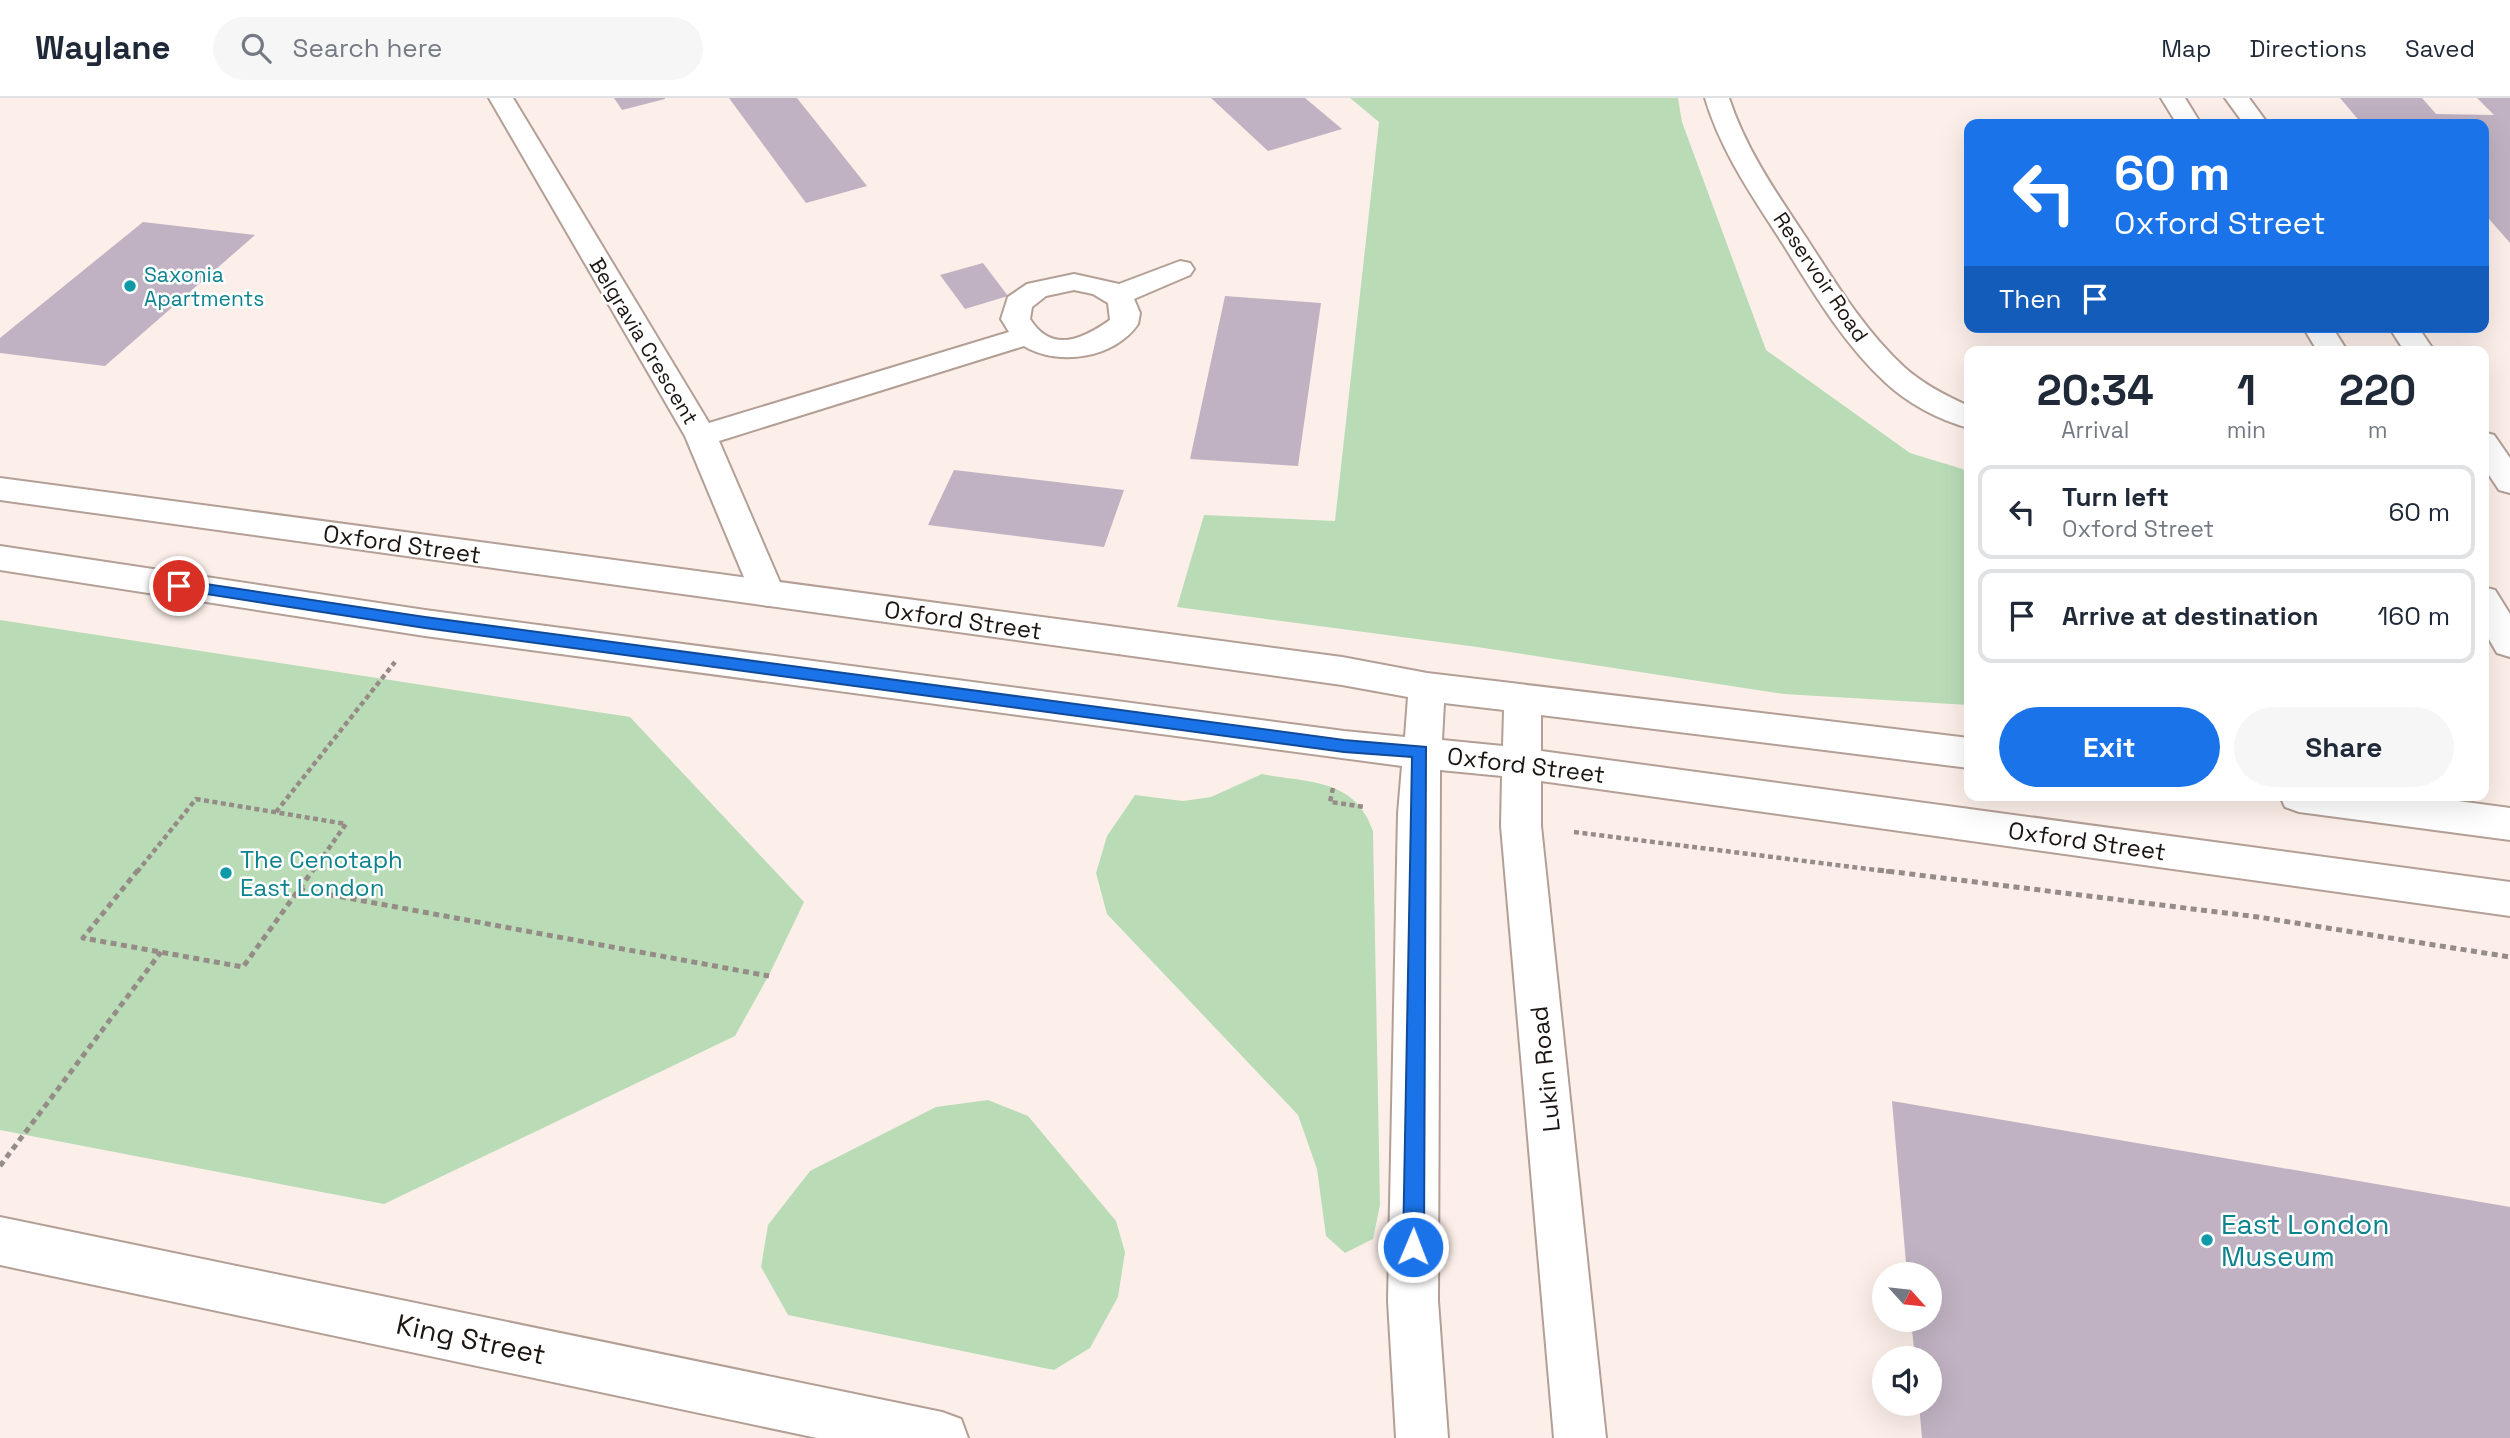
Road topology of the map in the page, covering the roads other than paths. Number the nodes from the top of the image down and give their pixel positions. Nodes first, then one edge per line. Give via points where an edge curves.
1 (501, 98) edge
2 (1717, 98) edge
3 (2173, 98) edge
4 (2237, 98) edge
5 (2186, 119) edge
6 (2252, 119) edge
7 (1180, 269) dead end
8 (1118, 296) junction
9 (1024, 337) junction
10 (1964, 416) edge
11 (701, 436) junction
12 (0, 489) edge
13 (0, 558) edge
14 (768, 594) junction
15 (2489, 609) edge
16 (2510, 644) edge
17 (1427, 687) junction
18 (1523, 699) junction
19 (1420, 752) junction
20 (1964, 753) edge
21 (1522, 763) junction
22 (2337, 801) edge
23 (2510, 824) edge
24 (2510, 899) edge
25 (0, 1241) edge
26 (942, 1438) edge
27 (1422, 1438) edge
28 (1580, 1438) edge

1 - 11 main road, Belgravia Crescent
2 - 10 main road, Reservoir Road via 1724,125 1755,178 1867,346 1897,376
3 - 5 main road
4 - 6 main road
7 - 8 main road
8 - 9 main road via 1125,304 1124,324 1102,341 1070,349 1052,348
8 - 9 main road via 1091,284 1039,289 1017,307 1016,328
9 - 11 main road
11 - 14 main road, Belgravia Crescent
12 - 14 main road, Oxford Street
13 - 19 main road, Oxford Street via 425,623 1344,746
14 - 17 main road, Oxford Street via 1342,671
15 - 16 main road
17 - 18 main road, Oxford Street
17 - 19 main road
18 - 20 main road, Oxford Street
18 - 21 main road, Lukin Road
19 - 21 main road, Oxford Street
19 - 27 main road via 1413,1301
21 - 24 main road, Oxford Street
21 - 28 main road, Lukin Road via 1521,826
22 - 23 main road
25 - 26 main road, King Street

